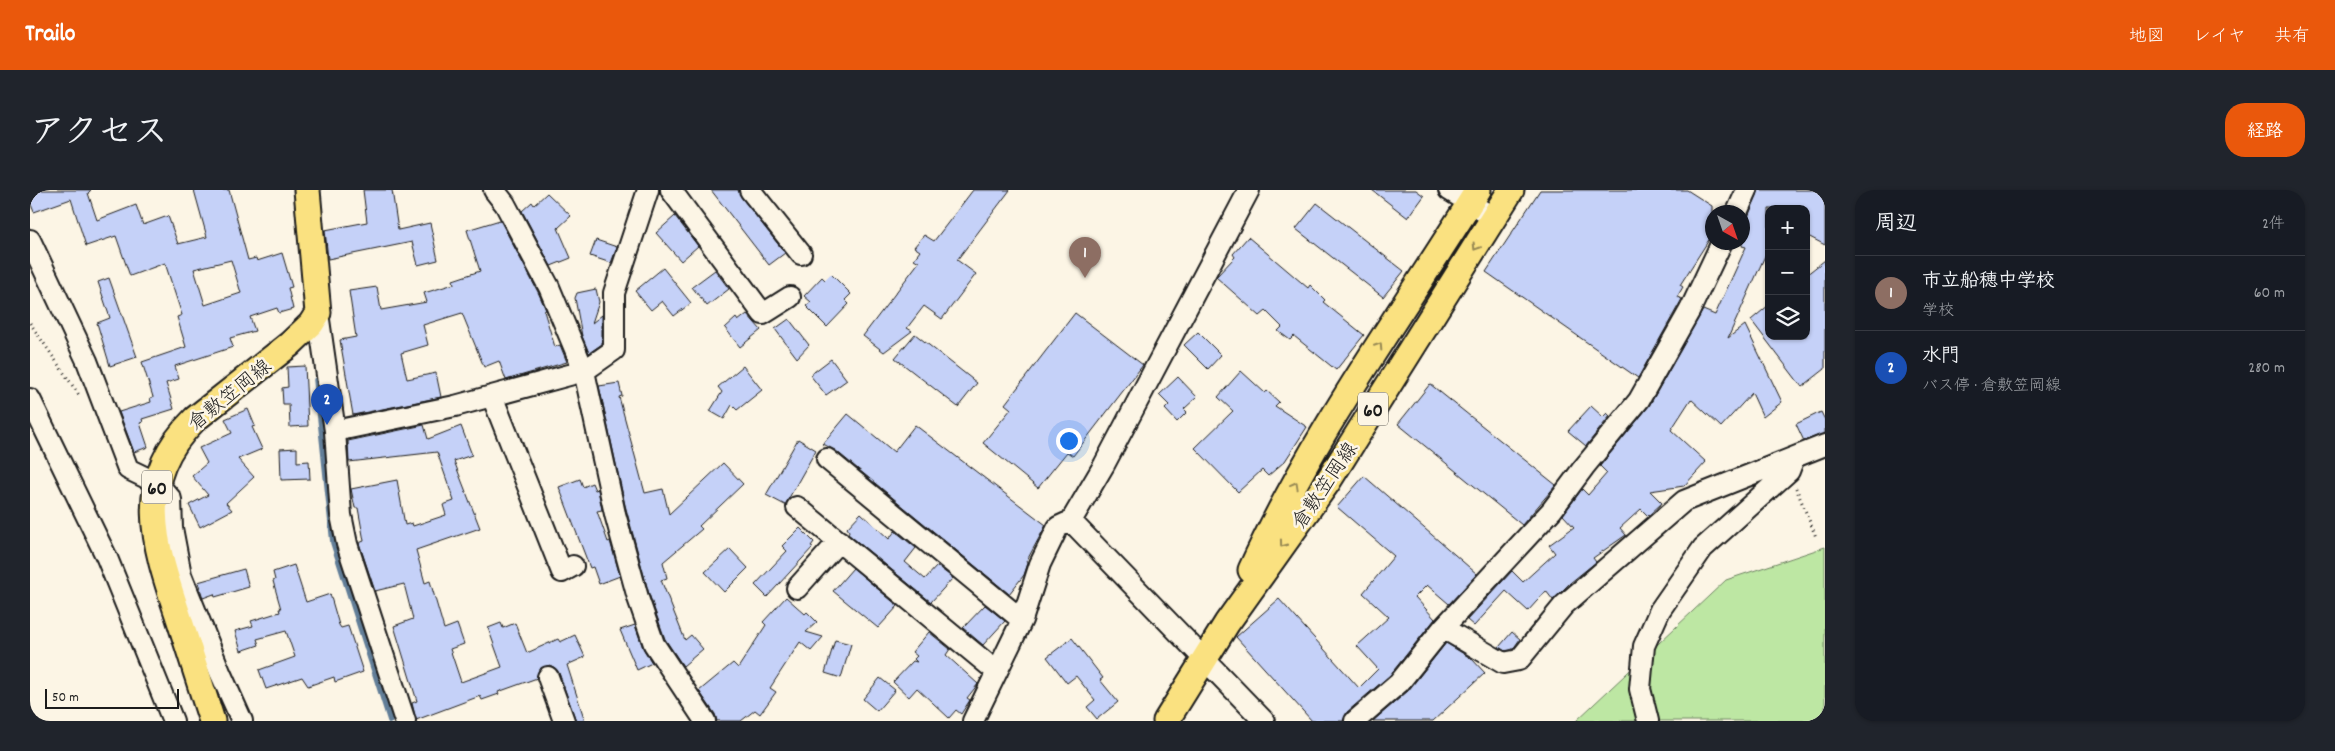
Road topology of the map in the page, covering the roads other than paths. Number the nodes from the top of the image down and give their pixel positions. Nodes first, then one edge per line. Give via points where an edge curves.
1 (307, 190) edge
2 (648, 190) edge
3 (672, 190) edge
4 (750, 190) edge
5 (1249, 190) edge
6 (1449, 190) edge
7 (1511, 190) edge
8 (1747, 190) edge
9 (503, 193) edge
10 (1474, 197) edge
11 (1740, 205) edge
12 (1494, 218) junction
13 (30, 240) edge
14 (1718, 250) edge
15 (801, 254) dead end
16 (790, 297) dead end
17 (318, 313) junction
18 (584, 371) junction
19 (492, 396) junction
20 (30, 399) edge
21 (335, 431) junction
22 (1825, 445) edge
23 (827, 459) dead end
24 (1792, 464) junction
25 (158, 483) junction
26 (797, 507) dead end
27 (1071, 521) junction
28 (839, 542) junction
29 (573, 566) dead end
30 (798, 588) dead end
31 (1022, 620) junction
32 (1227, 623) junction
33 (1443, 628) junction
34 (1204, 657) junction
35 (997, 672) junction
36 (548, 677) dead end
37 (173, 721) edge
38 (212, 721) edge
39 (242, 721) edge
40 (405, 721) edge
41 (564, 721) edge
42 (705, 721) edge
43 (973, 721) edge
44 (1166, 721) edge
45 (1264, 721) edge
46 (1355, 721) edge
47 (1648, 721) edge

1 - 17 main road
2 - 18 street via 614,293 614,350
3 - 16 street via 763,314
4 - 15 street
5 - 27 street via 1104,465
6 - 10 street
7 - 12 main road, 倉敷笠岡線 / 60
8 - 11 street
9 - 18 street via 549,287
10 - 12 street
32 -> 10 main road, 倉敷笠岡線 / 60 via 1266,538 1325,431
12 -> 32 main road, 倉敷笠岡線 / 60 via 1327,483
13 - 25 street via 86,361 128,469
14 - 33 street via 1690,310 1639,400 1552,510
17 - 21 street
17 - 25 main road, 倉敷笠岡線 / 60 via 290,344 195,419 169,451
18 - 19 street
18 - 42 street via 615,514 638,598 654,644
19 - 21 street
19 - 29 street via 562,572
20 - 37 street via 107,558
21 - 40 street via 347,544
22 - 24 street
23 - 31 street
24 - 33 street via 1684,501 1564,604 1519,660 1503,663
24 - 47 street via 1703,548 1660,610 1644,646 1640,689
25 - 38 main road, 倉敷笠岡線 / 60 via 154,522 158,556
25 - 39 street via 171,499 172,528 181,575
26 - 28 street
27 - 31 street via 1058,527 1040,564
27 - 34 street
28 - 30 street
28 - 35 street
31 - 35 street
32 - 34 main road, 倉敷笠岡線 / 60
33 - 46 street via 1399,683
34 - 44 main road, 倉敷笠岡線 / 60
34 - 45 street
35 - 43 street
36 - 41 street

